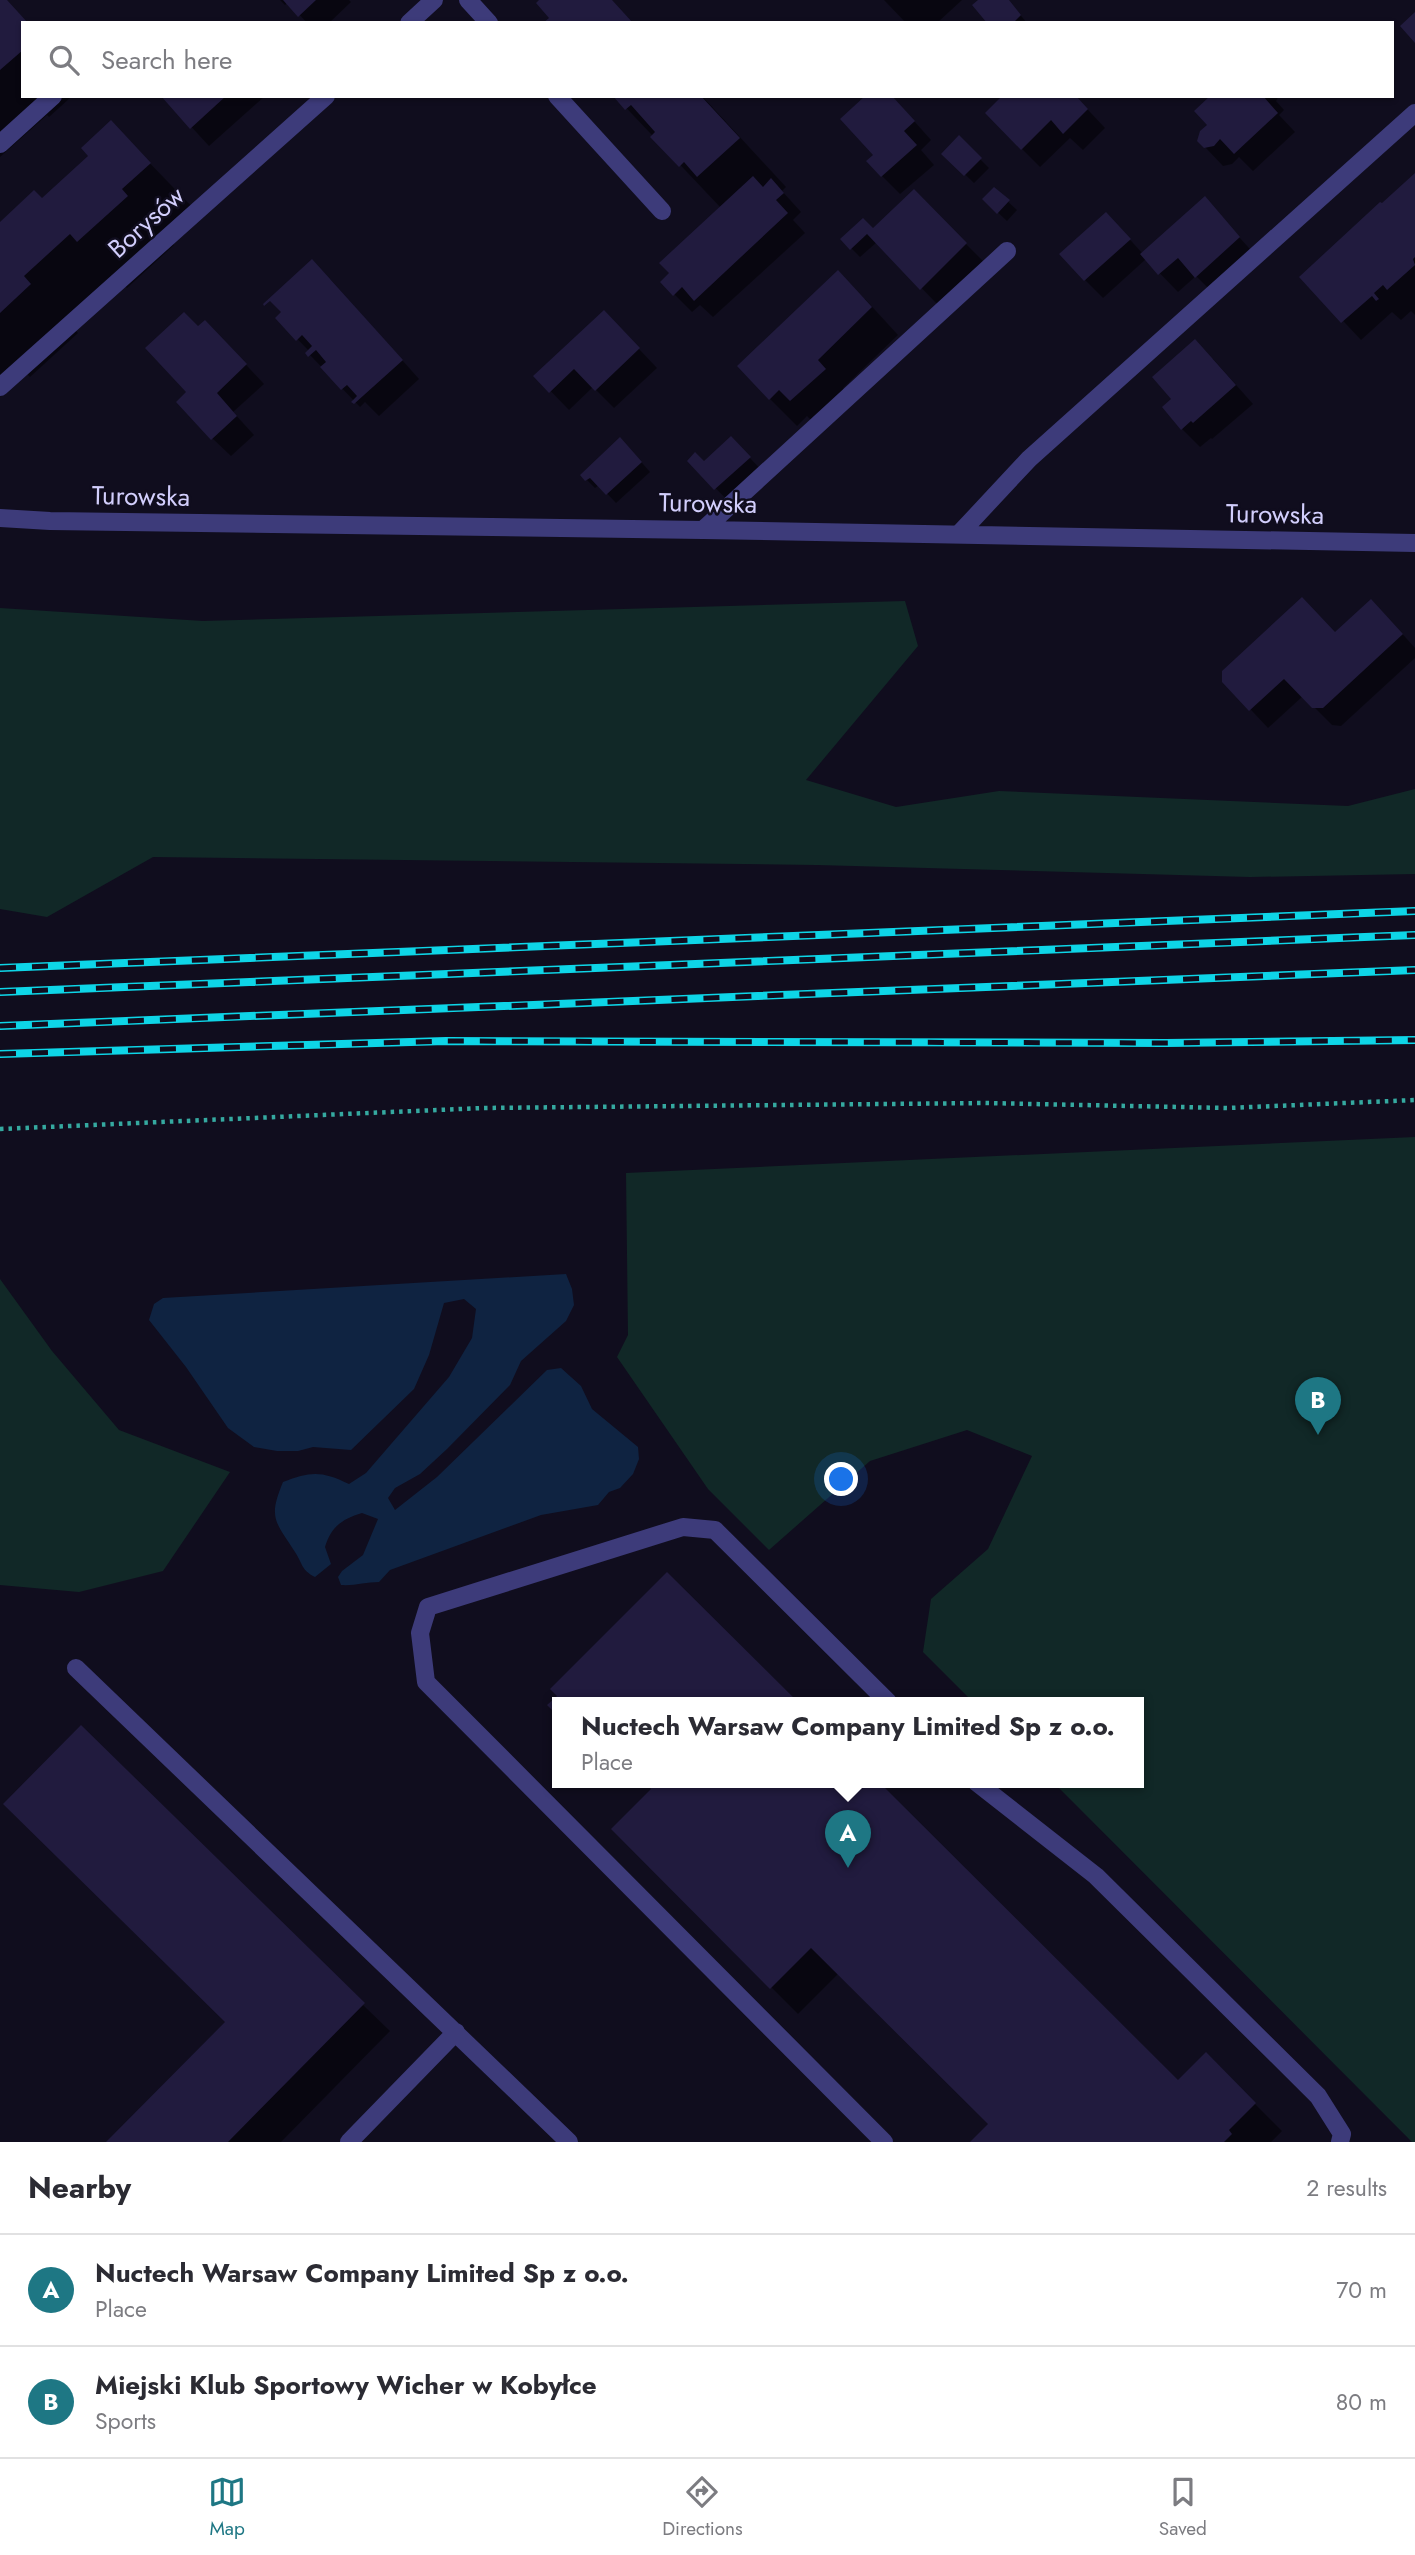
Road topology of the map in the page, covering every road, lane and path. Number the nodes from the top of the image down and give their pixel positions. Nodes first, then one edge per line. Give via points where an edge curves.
1 (434, 0) edge
2 (468, 0) edge
3 (411, 21) edge
4 (487, 21) edge
5 (51, 98) edge
6 (324, 98) edge
7 (559, 98) edge
8 (1415, 113) edge
9 (0, 144) edge
10 (662, 211) dead end
11 (1007, 251) dead end
12 (0, 387) edge
13 (0, 518) edge
14 (703, 530) junction
15 (959, 534) junction
16 (1415, 543) edge
17 (1415, 1100) edge
18 (0, 1129) edge
19 (76, 1668) dead end
20 (883, 1697) edge
21 (984, 1788) edge
22 (456, 2032) junction
23 (349, 2142) edge
24 (569, 2142) edge
25 (884, 2142) edge
26 (1340, 2142) edge

1 - 3 street
2 - 4 street
5 - 9 street
6 - 12 street, Borysów
7 - 10 street
8 - 15 street via 1029,459
11 - 14 street
13 - 14 street, Turowska
14 - 15 street, Turowska
15 - 16 street, Turowska
17 - 18 path via 1228,1108 985,1102 483,1108
19 - 22 street
20 - 25 street via 715,1530 683,1527 428,1607 419,1633 426,1682
21 - 26 street via 1096,1876 1308,2086 1342,2134
22 - 23 street
22 - 24 street

